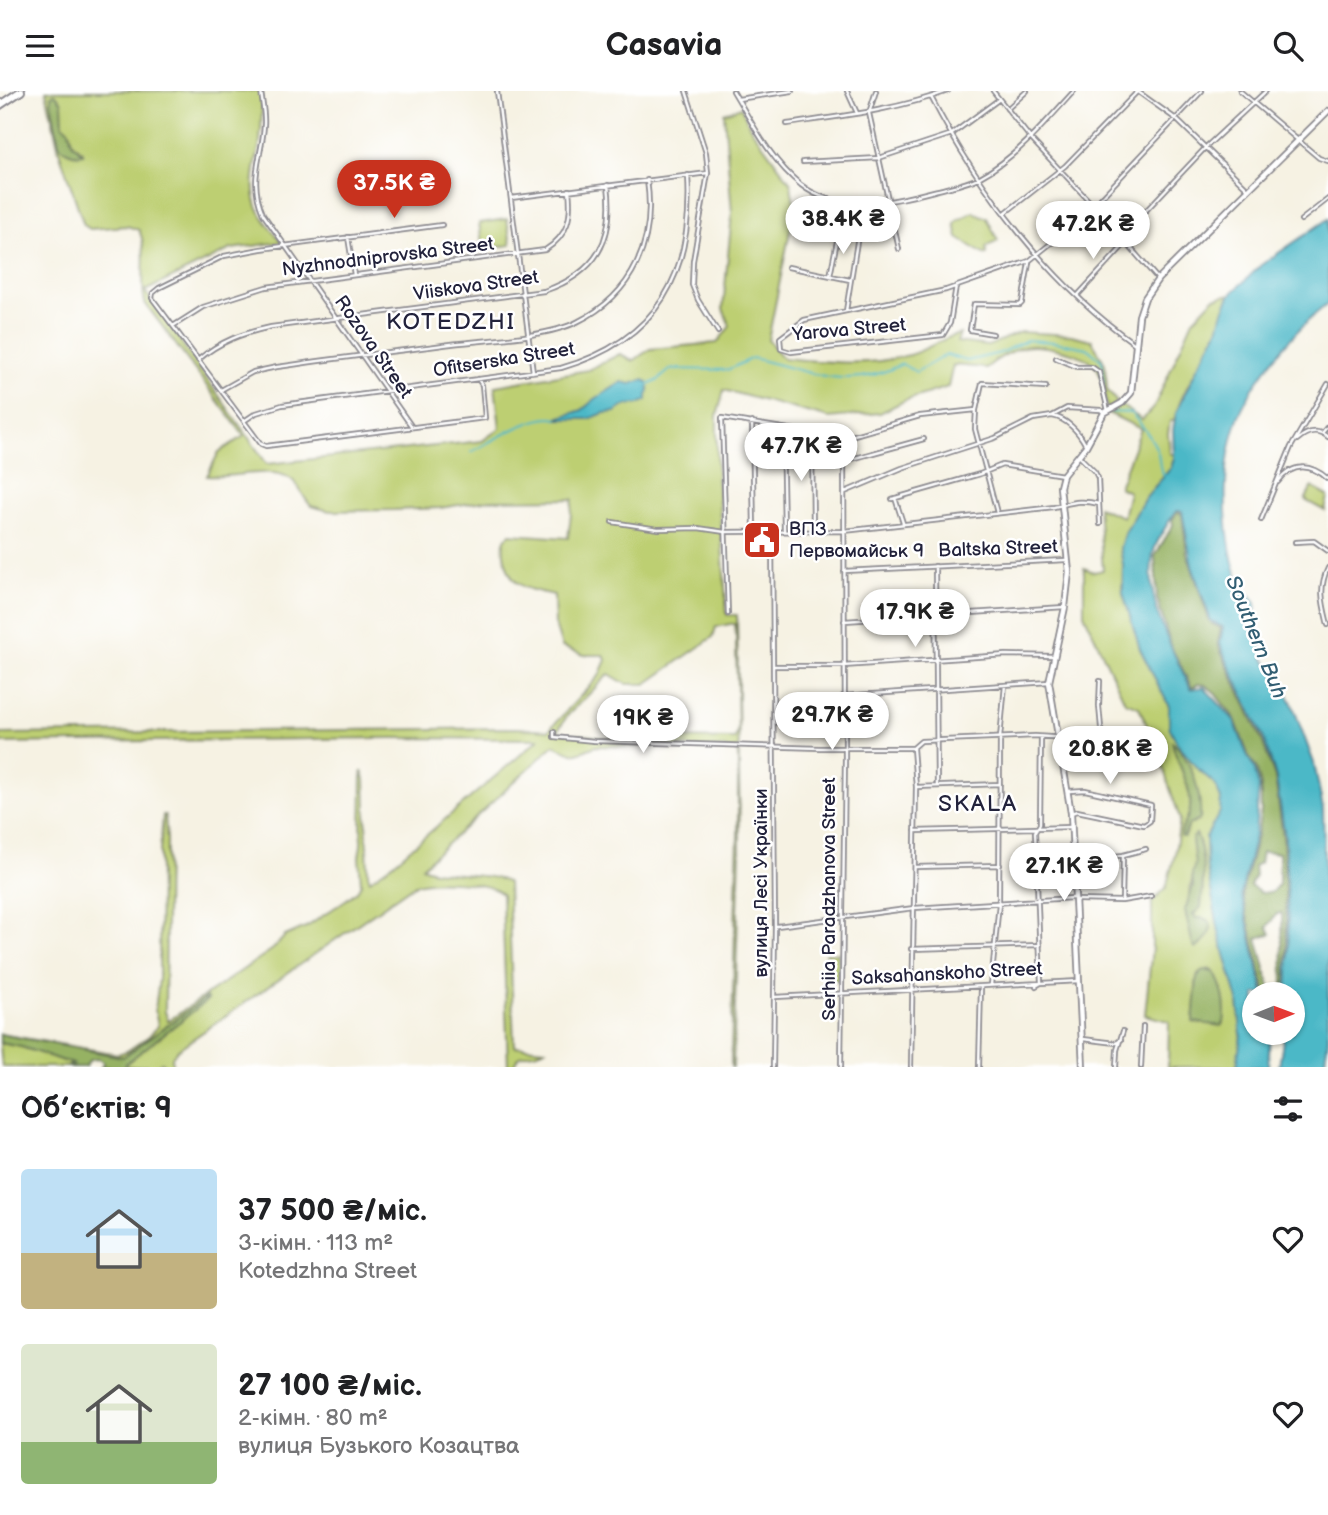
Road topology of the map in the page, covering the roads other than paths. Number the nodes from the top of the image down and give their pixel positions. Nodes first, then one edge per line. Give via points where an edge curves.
1 (21, 91) edge
2 (261, 91) edge
3 (497, 91) edge
4 (686, 91) edge
5 (733, 91) edge
6 (792, 91) edge
7 (847, 91) edge
8 (876, 91) edge
9 (948, 91) edge
10 (993, 91) edge
11 (1027, 91) edge
12 (1074, 91) edge
13 (1138, 91) edge
14 (1202, 91) edge
15 (1240, 91) edge
16 (1266, 91) edge
17 (931, 97) junction
18 (737, 99) junction
19 (999, 99) junction
20 (1254, 103) junction
21 (0, 105) edge
22 (1007, 109) junction
23 (870, 110) junction
24 (1328, 111) edge
25 (857, 113) junction
26 (1176, 119) junction
27 (787, 124) dead end
28 (952, 134) junction
29 (1031, 139) junction
30 (1299, 141) junction
31 (1205, 149) junction
32 (879, 158) junction
33 (1328, 161) edge
34 (803, 162) dead end
35 (1060, 171) junction
36 (708, 173) junction
37 (688, 175) junction
38 (980, 177) junction
39 (647, 180) junction
40 (608, 185) junction
41 (1248, 189) junction
42 (569, 190) junction
43 (511, 198) junction
44 (1328, 199) edge
45 (889, 202) junction
46 (863, 204) junction
47 (1093, 205) junction
48 (1005, 213) junction
49 (1301, 220) dead end
50 (841, 221) dead end
51 (442, 225) dead end
52 (348, 237) junction
53 (1121, 237) junction
54 (1126, 243) junction
55 (285, 245) junction
56 (899, 249) dead end
57 (518, 255) junction
58 (1036, 255) junction
59 (1029, 261) junction
60 (788, 267) dead end
61 (354, 275) junction
62 (830, 276) junction
63 (1158, 279) junction
64 (851, 280) junction
65 (310, 281) junction
66 (956, 286) junction
67 (524, 294) junction
68 (1077, 296) junction
69 (846, 311) junction
70 (336, 319) junction
71 (173, 326) junction
72 (718, 332) dead end
73 (993, 334) dead end
74 (530, 335) junction
75 (1135, 344) junction
76 (361, 355) junction
77 (1056, 358) dead end
78 (198, 360) junction
79 (533, 372) junction
80 (478, 379) junction
81 (1328, 384) edge
82 (1046, 387) dead end
83 (220, 390) junction
84 (386, 391) junction
85 (976, 409) junction
86 (1106, 412) junction
87 (1052, 416) junction
88 (244, 421) junction
89 (752, 422) junction
90 (1328, 426) edge
91 (412, 427) junction
92 (782, 429) junction
93 (1322, 433) junction
94 (812, 434) junction
95 (1328, 437) edge
96 (844, 438) junction
97 (924, 439) dead end
98 (979, 443) junction
99 (1086, 446) junction
100 (1291, 447) junction
101 (1079, 456) junction
102 (844, 461) junction
103 (1328, 469) edge
104 (987, 471) junction
105 (1063, 475) junction
106 (1323, 475) junction
107 (1328, 479) edge
108 (1275, 488) junction
109 (844, 492) junction
110 (1099, 504) junction
111 (1060, 506) junction
112 (997, 513) junction
113 (1261, 520) dead end
114 (612, 522) dead end
115 (903, 523) junction
116 (1100, 524) dead end
117 (725, 531) junction
118 (754, 531) junction
119 (772, 531) junction
120 (784, 531) junction
121 (813, 531) junction
122 (844, 531) junction
123 (1295, 542) dead end
124 (1328, 551) edge
125 (1069, 560) junction
126 (935, 566) junction
127 (1328, 568) edge
128 (844, 571) junction
129 (1065, 607) junction
130 (728, 614) dead end
131 (935, 616) junction
132 (844, 621) junction
133 (1328, 625) edge
134 (1054, 656) junction
135 (934, 660) junction
136 (775, 666) junction
137 (843, 666) junction
138 (1100, 681) dead end
139 (1049, 682) junction
140 (1005, 685) junction
141 (936, 691) junction
142 (843, 697) junction
143 (1125, 731) dead end
144 (554, 732) dead end
145 (1041, 737) junction
146 (1000, 738) junction
147 (1058, 738) junction
148 (1102, 739) junction
149 (936, 741) junction
150 (775, 746) junction
151 (844, 748) junction
152 (913, 748) junction
153 (1000, 784) junction
154 (937, 786) junction
155 (916, 787) junction
156 (1068, 791) junction
157 (1071, 813) junction
158 (1072, 827) junction
159 (1038, 828) junction
160 (1000, 829) junction
161 (915, 831) junction
162 (1146, 849) dead end
163 (1123, 855) junction
164 (1073, 861) junction
165 (1000, 865) junction
166 (914, 867) junction
167 (1151, 895) dead end
168 (1077, 899) junction
169 (1039, 900) junction
170 (1122, 901) junction
171 (999, 902) junction
172 (914, 908) junction
173 (843, 919) junction
174 (775, 926) junction
175 (995, 945) junction
176 (1040, 945) junction
177 (911, 949) junction
178 (1079, 981) junction
179 (1041, 983) junction
180 (991, 986) junction
181 (1036, 986) dead end
182 (981, 987) junction
183 (911, 990) junction
184 (843, 993) junction
185 (775, 997) junction
186 (1143, 1026) dead end
187 (1123, 1031) dead end
188 (1082, 1038) junction
189 (1121, 1040) junction
190 (773, 1067) edge
191 (841, 1067) edge
192 (911, 1067) edge
193 (979, 1067) edge
194 (1083, 1067) edge
195 (1116, 1067) edge
196 (1141, 1067) edge

1 - 21 main road
2 - 55 street, Rozova Street via 264,125 255,188 262,214
3 - 43 street
4 - 36 street
5 - 18 street
6 - 18 street
7 - 25 street
8 - 23 street
9 - 17 street
10 - 19 street
11 - 22 street
12 - 29 street
13 - 26 street
13 - 35 street
14 - 26 street
15 - 20 street
16 - 20 street
17 - 23 street
17 - 28 street
18 - 46 street via 768,149 803,186 830,199
19 - 22 street
19 - 28 street
20 - 30 street
20 - 31 street
22 - 29 street
23 - 25 street
23 - 32 street
24 - 30 street
25 - 27 street
26 - 31 street
26 - 47 street
28 - 32 street
28 - 38 street
29 - 35 street
29 - 38 street
30 - 33 street
30 - 41 street
31 - 41 street
31 - 53 street
32 - 34 street
32 - 45 street
35 - 47 street
35 - 48 street
36 - 37 street
36 - 72 street via 692,285
37 - 39 street
37 - 79 street, Ofitserska Street via 684,251 653,313 627,339 604,353
38 - 45 street
38 - 48 street
39 - 40 street
39 - 74 street via 647,238 627,281 576,323
40 - 42 street
40 - 67 street, Viiskova Street via 608,231 588,267 560,286
41 - 63 street
42 - 43 street
42 - 57 street, Nyzhnodniprovska Street via 566,232 545,250
43 - 57 street
44 - 49 street
45 - 46 street
45 - 56 street
46 - 64 street
47 - 53 street
47 - 58 street
48 - 58 street
50 - 62 street
51 - 52 street
52 - 55 street
52 - 61 street
53 - 54 street
54 - 63 street
54 - 68 street
55 - 65 street, Rozova Street
55 - 71 street via 224,257 151,295
57 - 61 street, Nyzhnodniprovska Street
57 - 67 street
58 - 59 street
58 - 68 street
59 - 66 street
59 - 73 street via 1020,305 974,304 970,330
60 - 62 street
61 - 65 street, Nyzhnodniprovska Street
62 - 64 street
63 - 75 street via 1142,307
64 - 69 street
65 - 70 street, Rozova Street
65 - 71 street, Nyzhnodniprovska Street via 237,294 203,307
66 - 69 street
66 - 69 street, Yarova Street via 950,323 943,334 791,352 781,349 780,338 804,320
67 - 70 street, Viiskova Street
67 - 74 street
68 - 75 street
70 - 76 street, Rozova Street
70 - 78 street, Viiskova Street via 251,331
71 - 78 street
74 - 76 street
74 - 79 street
75 - 86 street via 1131,393
76 - 83 street via 253,372
76 - 84 street, Rozova Street
77 - 86 street via 1099,372
78 - 83 street
79 - 80 street, Ofitserska Street
80 - 84 street, Ofitserska Street
80 - 91 street via 485,418
81 - 100 street
82 - 85 street via 982,383
83 - 88 street
84 - 88 street, Ofitserska Street via 282,405
84 - 91 street, Rozova Street
85 - 96 street via 920,416
85 - 98 street
86 - 87 street via 1067,408
86 - 99 street
87 - 98 street via 1033,419
87 - 99 street via 1079,432
88 - 91 street via 266,446
89 - 92 street
89 - 117 street via 722,418
89 - 118 street
90 - 93 street
92 - 94 street
92 - 120 street
93 - 95 street
93 - 100 street via 1307,432
94 - 96 street
94 - 121 street
96 - 102 street, Serhiia Paradzhanova Street
97 - 102 street
98 - 104 street
98 - 109 street
99 - 101 street
100 - 108 street
101 - 105 street
101 - 110 street via 1098,478
102 - 109 street, Serhiia Paradzhanova Street
103 - 106 street
104 - 105 street via 1002,465
104 - 112 street
104 - 115 street via 893,498
105 - 111 street
106 - 107 street
106 - 108 street via 1297,467
108 - 113 street
109 - 122 street, Serhiia Paradzhanova Street
110 - 111 street via 1071,501
110 - 116 street
111 - 112 street
111 - 125 street
112 - 115 street
114 - 117 street
115 - 122 street
117 - 118 street
117 - 130 street
118 - 119 street
119 - 120 street
119 - 136 street, вулиця Лесі Українки
120 - 121 street
121 - 122 street
122 - 128 street, Serhiia Paradzhanova Street
123 - 124 street via 1314,541
125 - 126 street, Baltska Street
125 - 129 street
126 - 128 street, Baltska Street
126 - 131 street
127 - 133 street via 1321,596
128 - 132 street, Serhiia Paradzhanova Street
129 - 131 street
129 - 134 street
131 - 132 street
131 - 135 street
132 - 137 street, Serhiia Paradzhanova Street
134 - 135 street
134 - 139 street
135 - 137 street
135 - 141 street
136 - 137 street
136 - 150 street, вулиця Лесі Українки
137 - 142 street, Serhiia Paradzhanova Street
138 - 148 street
139 - 140 street
139 - 147 street
140 - 141 street
140 - 146 street
141 - 142 street
141 - 149 street
142 - 151 street, Serhiia Paradzhanova Street
143 - 148 street
144 - 150 street via 554,737 594,741
145 - 146 street
145 - 147 street
145 - 159 street
146 - 149 street
146 - 153 street
147 - 148 street
147 - 156 street
149 - 152 street via 921,741
149 - 154 street
150 - 151 street
150 - 174 street, вулиця Лесі Українки
151 - 152 street
151 - 173 street, Serhiia Paradzhanova Street
152 - 155 street
153 - 154 street
153 - 160 street
154 - 155 street
155 - 161 street
156 - 157 street
156 - 157 street via 1085,790 1151,805 1144,825
157 - 158 street
158 - 159 street
158 - 164 street
159 - 160 street
159 - 169 street
160 - 161 street
160 - 165 street
161 - 166 street
162 - 163 street
163 - 164 street
163 - 170 street
164 - 168 street
165 - 166 street
165 - 171 street
166 - 172 street
167 - 170 street
168 - 169 street
168 - 170 street
168 - 178 street
169 - 171 street
169 - 176 street
171 - 172 street
171 - 175 street
172 - 173 street
172 - 177 street
173 - 174 street
173 - 184 street, Serhiia Paradzhanova Street
174 - 185 street, вулиця Лесі Українки
175 - 176 street
175 - 177 street
175 - 180 street
176 - 179 street
177 - 183 street
178 - 179 street, Saksahanskoho Street
178 - 188 street
179 - 180 street, Saksahanskoho Street
179 - 181 street
180 - 182 street, Saksahanskoho Street
182 - 183 street, Saksahanskoho Street
182 - 193 street
183 - 184 street, Saksahanskoho Street
183 - 192 street
184 - 185 street, Saksahanskoho Street
184 - 191 street, Serhiia Paradzhanova Street
185 - 190 street, вулиця Лесі Українки
186 - 196 street
187 - 189 street
188 - 189 street
188 - 194 street
189 - 195 street

